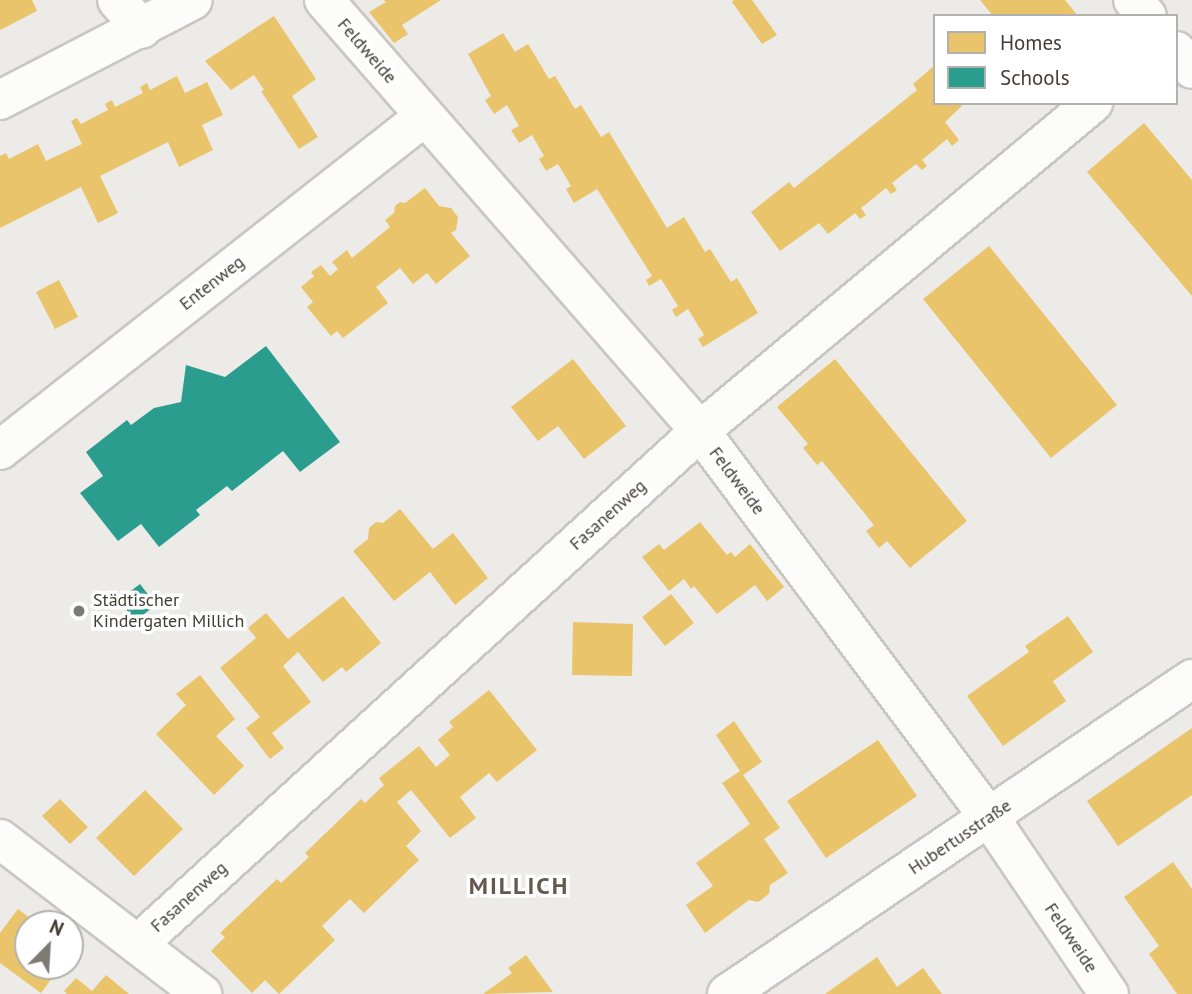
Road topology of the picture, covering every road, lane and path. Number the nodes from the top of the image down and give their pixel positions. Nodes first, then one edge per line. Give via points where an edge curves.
1 (117, 0) edge
2 (193, 0) edge
3 (324, 0) edge
4 (1133, 0) edge
5 (1145, 14) edge
6 (142, 29) junction
7 (1178, 53) edge
8 (1192, 69) edge
9 (0, 100) edge
10 (1091, 105) edge
11 (424, 117) junction
12 (700, 431) junction
13 (0, 450) edge
14 (1192, 680) edge
15 (989, 817) junction
16 (0, 839) edge
17 (138, 944) junction
18 (202, 994) edge
19 (727, 994) edge
20 (1109, 994) edge

1 - 6 street
2 - 6 street
3 - 11 street, Feldweide
4 - 5 street
6 - 9 street
7 - 8 street
10 - 12 street, Fasanenweg
11 - 12 street, Feldweide
11 - 13 street, Entenweg
12 - 15 street, Feldweide
12 - 17 street, Fasanenweg
14 - 15 street, Hubertusstraße
15 - 19 street, Hubertusstraße
15 - 20 street, Feldweide
16 - 17 street
17 - 18 street

